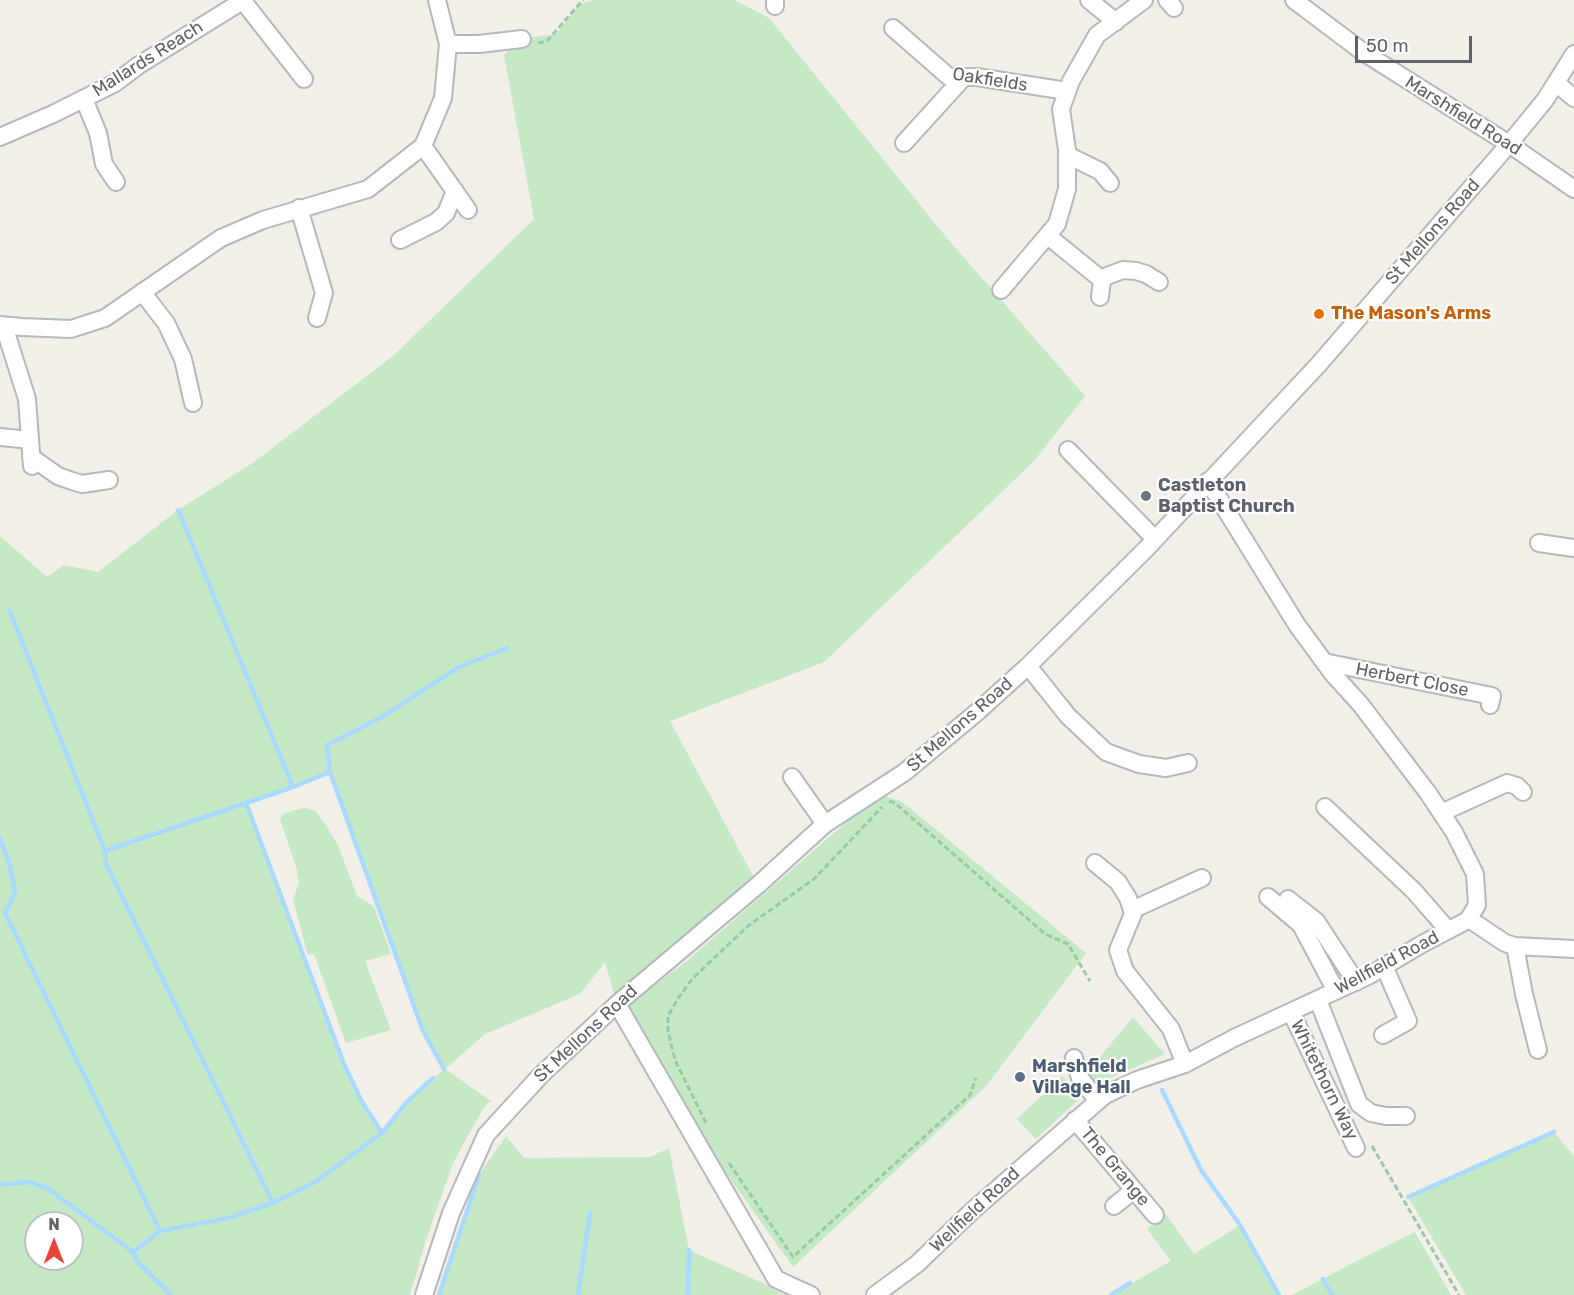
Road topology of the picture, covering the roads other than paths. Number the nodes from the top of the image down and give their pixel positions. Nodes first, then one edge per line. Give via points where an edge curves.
1 (243, 0) edge
2 (437, 0) edge
3 (1089, 0) edge
4 (1144, 0) edge
5 (1294, 0) edge
6 (1116, 22) junction
7 (892, 28) dead end
8 (522, 39) road end
9 (448, 44) junction
10 (1574, 54) edge
11 (964, 77) junction
12 (304, 80) dead end
13 (1556, 83) junction
14 (1067, 92) junction
15 (1574, 98) edge
16 (84, 99) junction
17 (0, 137) edge
18 (904, 142) dead end
19 (1509, 144) junction
20 (423, 146) junction
21 (1066, 155) junction
22 (116, 182) dead end
23 (1110, 183) dead end
24 (1574, 189) edge
25 (455, 191) junction
26 (299, 208) junction
27 (468, 210) dead end
28 (1048, 236) junction
29 (400, 240) dead end
30 (1102, 280) junction
31 (1160, 282) dead end
32 (1001, 290) dead end
33 (142, 292) junction
34 (1100, 297) dead end
35 (317, 318) dead end
36 (2, 325) edge
37 (193, 403) dead end
38 (0, 437) edge
39 (30, 440) junction
40 (1068, 450) dead end
41 (109, 480) dead end
42 (1209, 481) junction
43 (1155, 539) junction
44 (1539, 543) dead end
45 (1574, 548) edge
46 (1324, 662) junction
47 (1028, 666) junction
48 (1490, 705) dead end
49 (1188, 763) dead end
50 (792, 777) dead end
51 (1523, 792) dead end
52 (1325, 807) dead end
53 (1441, 813) junction
54 (825, 824) junction
55 (1095, 863) dead end
56 (1202, 878) dead end
57 (1268, 897) dead end
58 (1288, 899) dead end
59 (1132, 910) junction
60 (1469, 919) junction
61 (1448, 930) junction
62 (1515, 946) junction
63 (1574, 949) edge
64 (1384, 966) junction
65 (1356, 982) junction
66 (1336, 991) junction
67 (1318, 1000) junction
68 (617, 1004) junction
69 (1291, 1012) junction
70 (1383, 1035) dead end
71 (1538, 1050) dead end
72 (1074, 1058) dead end
73 (1185, 1064) junction
74 (1098, 1101) junction
75 (1406, 1116) dead end
76 (1075, 1120) junction
77 (1356, 1148) road end
78 (1134, 1190) junction
79 (1114, 1206) dead end
80 (1155, 1215) dead end
81 (424, 1295) edge
82 (811, 1295) edge
83 (876, 1295) edge

1 - 12 street, Mallards Reach
1 - 16 street, Mallards Reach
2 - 9 street
3 - 6 street
4 - 6 street
5 - 19 street, Marshfield Road via 1363,52
6 - 14 street via 1097,35
7 - 11 street, Oakfields via 949,77
8 - 9 street
9 - 20 street via 442,98
10 - 13 street, St Mellons Road
11 - 14 street, Oakfields
11 - 18 street
13 - 15 street
13 - 19 street, St Mellons Road
14 - 21 street via 1061,109
16 - 17 street, Mallards Reach
16 - 22 street, Mallards Reach via 98,133 104,164
19 - 24 street, Marshfield Road
19 - 42 street, St Mellons Road via 1319,364
20 - 25 street
20 - 26 street via 368,189
21 - 23 street via 1100,171
21 - 28 street via 1066,189 1057,224
25 - 27 street
25 - 29 street via 446,213 436,222
26 - 33 street via 221,238
26 - 35 street via 324,293
28 - 30 street
28 - 32 street
30 - 31 street via 1123,270 1146,274
30 - 34 street
33 - 36 street via 105,318 71,329
33 - 37 street via 166,323 183,359
36 - 39 street via 27,399
38 - 39 street
39 - 41 street via 32,461 58,476 82,484
40 - 43 street
42 - 43 street, St Mellons Road
42 - 46 street via 1291,616
43 - 47 street, St Mellons Road
44 - 45 street
46 - 48 street, Herbert Close via 1492,696
46 - 53 street
47 - 49 street via 1068,716 1106,752 1138,764 1166,768
47 - 54 street, St Mellons Road via 905,772
50 - 54 street
51 - 53 street via 1507,783
52 - 61 street via 1414,891
53 - 60 street via 1475,874 1477,905
54 - 68 street, St Mellons Road
55 - 59 street via 1118,882
56 - 59 street
57 - 66 street via 1301,925
58 - 65 street via 1316,921
59 - 73 street via 1118,950 1125,971 1171,1029
60 - 61 street, Wellfield Road
60 - 62 street
61 - 64 street, Wellfield Road
62 - 63 street
62 - 71 street
64 - 65 street, Wellfield Road
64 - 70 street via 1408,1021
65 - 66 street, Wellfield Road
66 - 67 street, Wellfield Road
67 - 69 street, Wellfield Road
67 - 75 street via 1359,1104 1371,1113
68 - 81 street, St Mellons Road via 541,1075 486,1135 451,1213
68 - 82 street via 776,1279
69 - 73 street, Wellfield Road
69 - 77 street, Whitethorn Way
72 - 74 street via 1080,1078
73 - 74 street, Wellfield Road via 1137,1080
74 - 76 street, Wellfield Road
76 - 78 street, The Grange
76 - 83 street, Wellfield Road via 917,1264
78 - 79 street
78 - 80 street, The Grange

